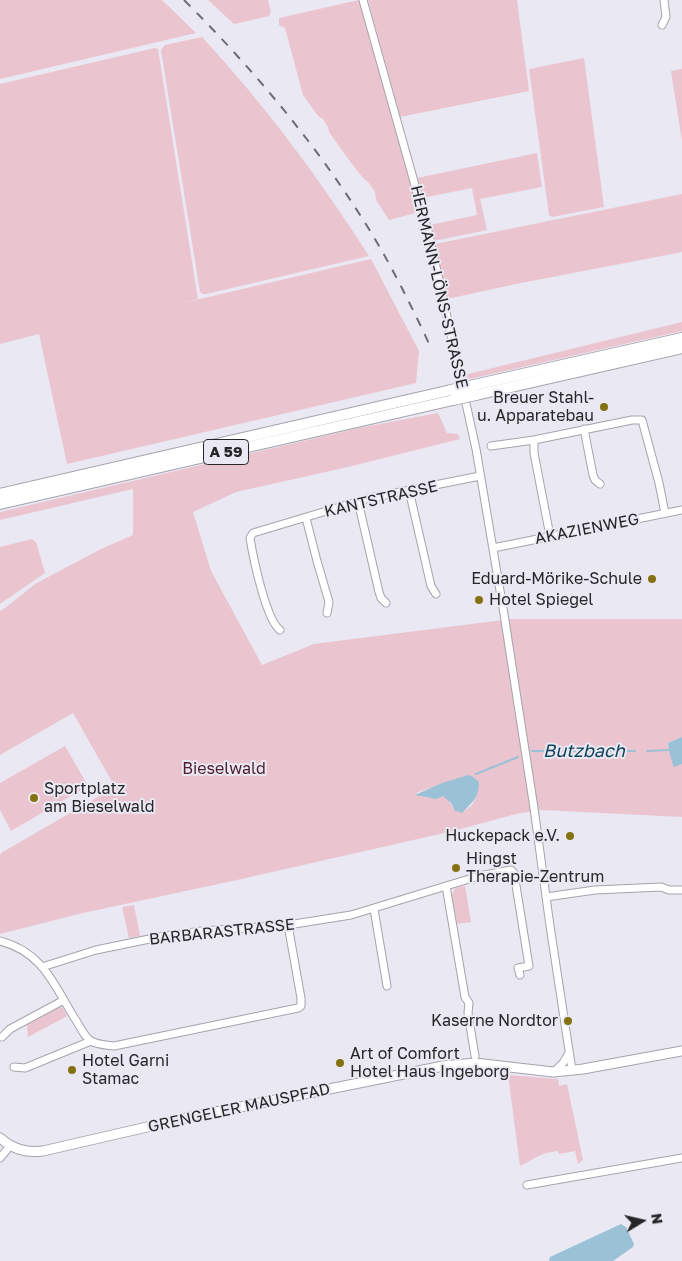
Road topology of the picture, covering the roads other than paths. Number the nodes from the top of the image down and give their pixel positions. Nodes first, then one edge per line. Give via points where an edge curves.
1 (363, 0) edge
2 (664, 0) edge
3 (662, 25) dead end
4 (682, 338) edge
5 (682, 348) edge
6 (475, 390) junction
7 (452, 395) junction
8 (584, 429) junction
9 (534, 440) junction
10 (492, 446) dead end
11 (480, 476) junction
12 (600, 484) dead end
13 (409, 490) junction
14 (0, 494) edge
15 (358, 501) junction
16 (0, 504) edge
17 (682, 510) edge
18 (665, 513) junction
19 (306, 518) junction
20 (550, 536) junction
21 (492, 548) junction
22 (436, 594) dead end
23 (386, 603) dead end
24 (327, 613) dead end
25 (280, 630) dead end
26 (446, 886) junction
27 (682, 890) edge
28 (546, 897) junction
29 (374, 909) junction
30 (288, 925) junction
31 (0, 941) edge
32 (42, 966) junction
33 (520, 975) dead end
34 (387, 986) dead end
35 (64, 1000) junction
36 (2, 1037) dead end
37 (91, 1041) junction
38 (682, 1051) edge
39 (569, 1053) junction
40 (475, 1056) dead end
41 (14, 1067) dead end
42 (572, 1070) junction
43 (553, 1072) junction
44 (0, 1138) edge
45 (10, 1146) junction
46 (0, 1158) edge
47 (682, 1158) edge
48 (527, 1185) dead end

1 - 11 street, HERMANN-LÖNS-STRASSE via 429,235
2 - 3 street via 666,17
4 - 6 highway, A 59
5 - 6 highway, A 59
6 - 7 highway, A 59, bridge
7 - 14 highway, A 59
7 - 16 highway, A 59
8 - 9 street
8 - 12 street via 593,476
8 - 18 street via 642,420
9 - 10 street
9 - 20 street
11 - 13 street, KANTSTRASSE
11 - 21 street, HERMANN-LÖNS-STRASSE
13 - 15 street, KANTSTRASSE
13 - 22 street via 431,586
15 - 19 street, KANTSTRASSE
15 - 23 street via 379,592
17 - 18 street, AKAZIENWEG
18 - 20 street, AKAZIENWEG
19 - 24 street via 329,602
19 - 25 street, KANTSTRASSE via 254,533 250,538 262,590 274,624
20 - 21 street, AKAZIENWEG
21 - 28 street, HERMANN-LÖNS-STRASSE
26 - 29 street, BARBARASTRASSE
26 - 33 street, BARBARASTRASSE via 484,875 511,870 514,873 529,966 518,968
26 - 40 street via 465,997 469,1003
27 - 28 street via 661,887 595,890
28 - 39 street, HERMANN-LÖNS-STRASSE
29 - 30 street, BARBARASTRASSE
29 - 34 street
30 - 32 street, BARBARASTRASSE via 164,936 96,950
30 - 37 street via 301,998 298,1008 114,1046
31 - 32 street via 23,949
32 - 35 street
35 - 36 street via 10,1029
35 - 37 street
37 - 41 street via 25,1068
38 - 42 main road, GRENGELER MAUSPFAD
39 - 42 street, HERMANN-LÖNS-STRASSE
39 - 43 street via 564,1063
42 - 43 main road, GRENGELER MAUSPFAD
43 - 45 main road, GRENGELER MAUSPFAD via 475,1063 444,1066 34,1152
44 - 45 main road
45 - 46 street
47 - 48 street

